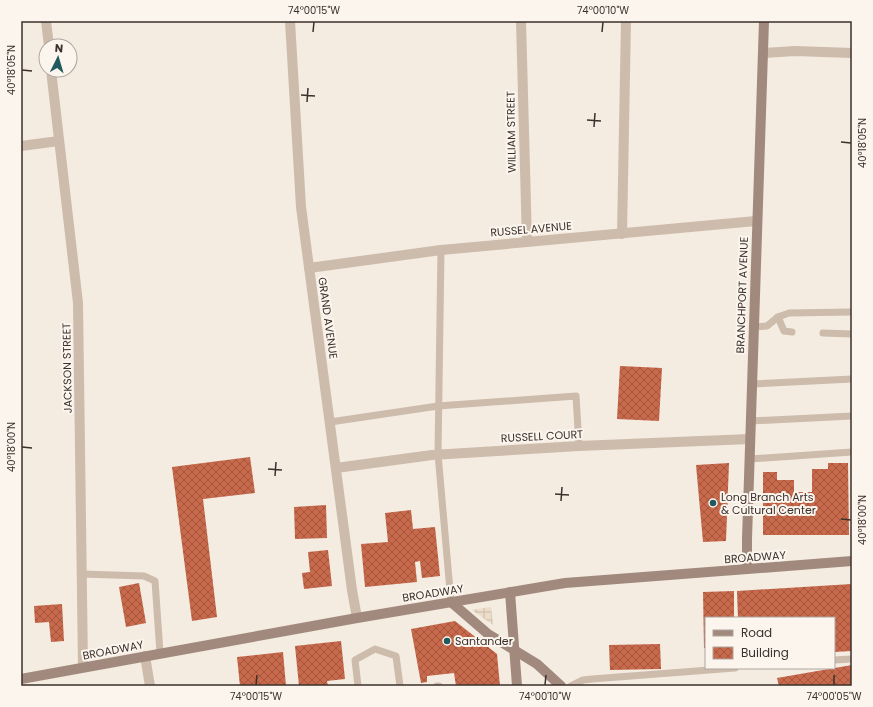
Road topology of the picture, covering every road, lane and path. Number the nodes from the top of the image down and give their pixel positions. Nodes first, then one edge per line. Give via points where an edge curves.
1 (46, 21) edge
2 (290, 21) edge
3 (521, 21) edge
4 (626, 21) edge
5 (764, 21) edge
6 (48, 38) edge
7 (764, 53) junction
8 (852, 53) edge
9 (52, 78) edge
10 (59, 141) junction
11 (21, 146) edge
12 (756, 221) junction
13 (622, 234) junction
14 (526, 242) junction
15 (441, 250) junction
16 (309, 268) junction
17 (852, 312) edge
18 (778, 317) junction
19 (754, 327) junction
20 (792, 332) dead end
21 (823, 333) dead end
22 (852, 334) edge
23 (852, 379) edge
24 (752, 384) junction
25 (438, 406) junction
26 (852, 416) edge
27 (751, 421) junction
28 (330, 422) junction
29 (750, 439) junction
30 (579, 446) junction
31 (852, 452) edge
32 (438, 454) junction
33 (750, 459) junction
34 (336, 468) junction
35 (852, 561) edge
36 (747, 569) junction
37 (82, 574) junction
38 (510, 592) junction
39 (450, 602) junction
40 (357, 618) junction
41 (515, 651) junction
42 (160, 653) junction
43 (145, 656) junction
44 (852, 658) edge
45 (835, 660) edge
46 (83, 668) junction
47 (721, 669) edge
48 (21, 679) edge
49 (150, 686) edge
50 (358, 686) edge
51 (400, 686) edge
52 (517, 686) edge
53 (561, 686) edge
54 (570, 686) edge

1 - 6 street
2 - 16 street, GRAND AVENUE via 301,208
3 - 14 street, WILLIAM STREET
4 - 13 street
5 - 7 street, BRANCHPORT AVENUE
7 - 8 street
7 - 12 street, BRANCHPORT AVENUE
9 - 10 street, JACKSON STREET
10 - 11 street
10 - 37 street, JACKSON STREET via 78,303
12 - 13 street, RUSSEL AVENUE
12 - 19 street, BRANCHPORT AVENUE
13 - 14 street, RUSSEL AVENUE
14 - 15 street, RUSSEL AVENUE
15 - 16 street, RUSSEL AVENUE
15 - 25 lane
16 - 28 street, GRAND AVENUE
17 - 18 lane via 789,313
18 - 19 lane via 767,326
18 - 20 lane via 784,331
19 - 24 street, BRANCHPORT AVENUE
21 - 22 lane
23 - 24 lane
24 - 27 street, BRANCHPORT AVENUE
25 - 28 lane
25 - 30 lane via 576,396
25 - 32 lane
26 - 27 lane
27 - 29 street, BRANCHPORT AVENUE
28 - 34 street, GRAND AVENUE
29 - 30 street, RUSSELL COURT
29 - 33 street, BRANCHPORT AVENUE
30 - 32 street, RUSSELL COURT
31 - 33 lane
32 - 34 street, RUSSELL COURT
32 - 39 lane
33 - 36 street, BRANCHPORT AVENUE
34 - 40 street, GRAND AVENUE
35 - 36 street, BROADWAY
36 - 38 street, BROADWAY via 565,583
37 - 42 lane via 144,576 155,582
37 - 46 street, JACKSON STREET
38 - 39 street, BROADWAY
38 - 41 street
39 - 40 street, BROADWAY
39 - 41 street via 488,634
40 - 42 street, BROADWAY
41 - 52 street
41 - 53 street via 536,664
42 - 43 street, BROADWAY
43 - 46 street, BROADWAY
43 - 49 street
44 - 45 lane
46 - 48 street, BROADWAY
47 - 54 lane via 592,679
50 - 51 lane via 355,660 375,649 396,656

